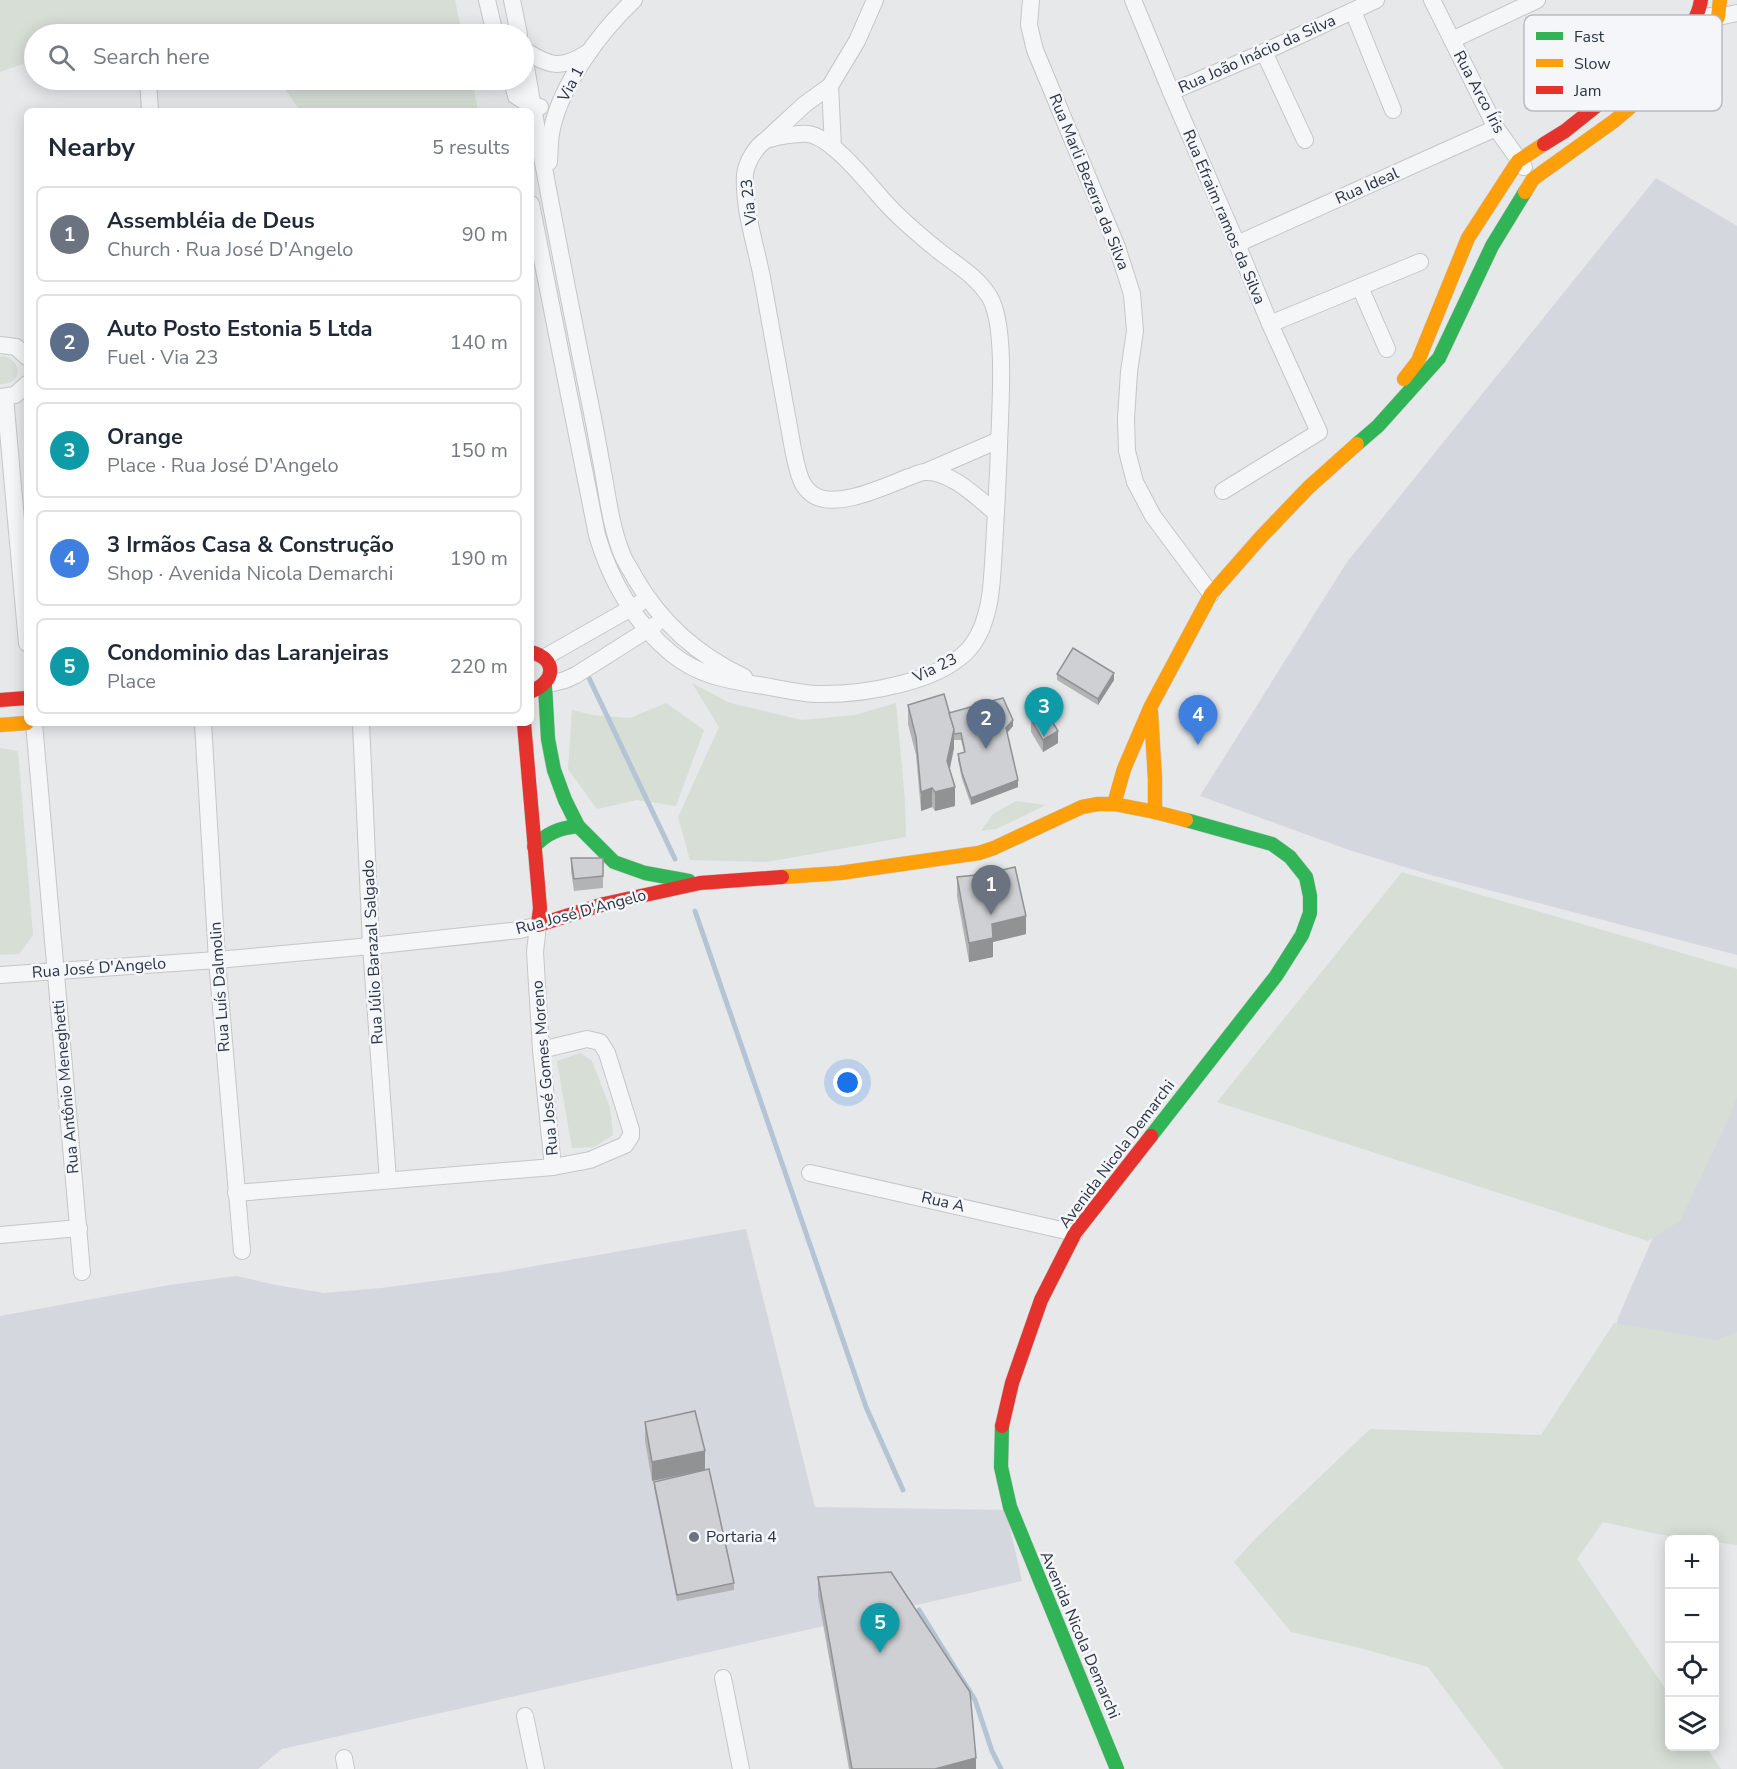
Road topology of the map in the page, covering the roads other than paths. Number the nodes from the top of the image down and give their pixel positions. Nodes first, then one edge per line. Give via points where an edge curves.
1 (487, 0) edge
2 (512, 0) edge
3 (634, 0) edge
4 (875, 0) edge
5 (1031, 0) edge
6 (1134, 0) edge
7 (1376, 0) edge
8 (1432, 0) edge
9 (1537, 0) edge
10 (1700, 8) edge
11 (1719, 8) edge
12 (1353, 11) junction
13 (1737, 13) edge
14 (494, 24) edge
15 (517, 24) edge
16 (1452, 40) junction
17 (1264, 51) junction
18 (588, 52) junction
19 (534, 57) edge
20 (830, 86) junction
21 (148, 90) edge
22 (507, 90) edge
23 (514, 90) edge
24 (530, 90) edge
25 (1171, 92) junction
26 (532, 106) junction
27 (559, 107) junction
28 (150, 108) edge
29 (511, 108) edge
30 (1393, 110) dead end
31 (1590, 111) edge
32 (1626, 111) edge
33 (534, 117) edge
34 (1496, 128) junction
35 (767, 139) junction
36 (1305, 140) dead end
37 (832, 147) junction
38 (1518, 161) junction
39 (1533, 179) junction
40 (547, 186) junction
41 (534, 219) edge
42 (1238, 244) junction
43 (1420, 262) dead end
44 (1360, 287) junction
45 (1270, 324) junction
46 (0, 344) edge
47 (1387, 349) dead end
48 (24, 354) edge
49 (24, 387) edge
50 (2, 397) edge
51 (999, 440) junction
52 (1346, 455) junction
53 (925, 472) junction
54 (1223, 491) dead end
55 (996, 513) junction
56 (1211, 594) junction
57 (648, 597) junction
58 (631, 609) junction
59 (24, 613) edge
60 (664, 619) junction
61 (647, 630) junction
62 (538, 654) edge
63 (761, 686) junction
64 (538, 688) edge
65 (24, 698) edge
66 (0, 700) edge
67 (1151, 706) junction
68 (24, 723) edge
69 (0, 725) edge
70 (34, 726) edge
71 (203, 726) edge
72 (361, 726) edge
73 (524, 726) edge
74 (1114, 804) junction
75 (1155, 812) junction
76 (578, 826) junction
77 (534, 847) junction
78 (700, 884) junction
79 (538, 925) junction
80 (371, 946) junction
81 (217, 960) junction
82 (55, 971) junction
83 (0, 975) edge
84 (542, 1050) junction
85 (553, 1167) junction
86 (810, 1173) dead end
87 (388, 1180) junction
88 (236, 1193) junction
89 (79, 1228) junction
90 (1075, 1233) junction
91 (0, 1235) edge
92 (242, 1251) dead end
93 (82, 1272) dead end
94 (723, 1678) dead end
95 (525, 1716) dead end
96 (536, 1769) edge
97 (741, 1769) edge
98 (1117, 1769) edge

1 - 14 street
2 - 15 street
3 - 18 street, Via 1
4 - 20 street via 857,41
5 - 56 street, Rua Marli Bezerra da Silva via 1029,25 1035,50 1117,247 1132,294 1135,331 1126,419 1127,451 1136,482 1153,516
6 - 25 street, Rua Efraim ramos da Silva
7 - 12 street, Rua João Inácio da Silva
8 - 16 street, Rua Arco Íris
9 - 16 street
10 - 11 street
11 - 13 street
12 - 17 street, Rua João Inácio da Silva
12 - 30 street
16 - 34 street, Rua Arco Íris
17 - 25 street, Rua João Inácio da Silva
17 - 36 street
18 - 19 street via 572,63 561,64
18 - 27 street, Via 1
20 - 35 street
20 - 37 street
21 - 28 street
22 - 29 street
23 - 26 street via 516,96
24 - 26 street, Via 23
25 - 42 street, Rua Efraim ramos da Silva
26 - 27 street
27 - 40 street, Via 1 via 552,129
31 - 38 street
32 - 39 street
33 - 40 street, Via 23
34 - 38 street, Rua Arco Íris
34 - 42 street, Rua Ideal
35 - 37 street, Via 23 via 811,134
35 - 53 street, Via 23 via 752,155 746,170 748,212 802,483 820,499 835,500
37 - 51 street, Via 23 via 897,215 975,277 992,300 999,323
38 - 39 street, Rua Arco Íris
38 - 52 street via 1468,238 1418,361
39 - 52 street via 1492,246 1439,358 1378,426
40 - 57 street, Via 23 via 610,510 622,555
41 - 58 street, Via 23 via 597,535 603,556
42 - 45 street, Rua Efraim ramos da Silva
43 - 44 street
44 - 45 street
44 - 47 street
45 - 54 street, Rua Efraim ramos da Silva via 1319,432
46 - 48 street via 16,347
49 - 50 street via 15,395
50 - 59 street
51 - 53 street, Via 23
51 - 55 street, Via 23
52 - 56 street via 1309,487
53 - 55 street via 966,487
55 - 63 street, Via 23 via 991,589 982,627 959,660 932,674 869,691 818,694
56 - 67 street
57 - 58 street
57 - 60 street, Via 23
58 - 61 street, Via 23
58 - 62 street
60 - 61 street
60 - 63 street, Via 23 via 695,649
61 - 63 street, Via 23 via 674,656 705,674
61 - 64 street via 576,675
62 - 64 street via 550,668 549,680
64 - 76 street via 554,770
65 - 66 street
67 - 74 street via 1124,769
67 - 75 street
68 - 69 street
70 - 82 street, Rua Antônio Meneghetti
71 - 81 street, Rua Luís Dalmolin
72 - 80 street, Rua Júlio Barazal Salgado
73 - 77 street, Rua José Gomes Moreno
74 - 75 street, Avenida Nicola Demarchi
74 - 78 street, Rua José D'Angelo via 1082,807 979,853 840,873
75 - 90 street, Avenida Nicola Demarchi via 1272,844 1290,857 1306,877 1310,913 1302,935 1276,976
76 - 77 street via 551,832
76 - 78 street via 613,868
77 - 79 street, Rua José Gomes Moreno
78 - 79 street, Rua José D'Angelo via 606,899
79 - 80 street, Rua José D'Angelo
79 - 84 street, Rua José Gomes Moreno via 535,952
80 - 81 street, Rua José D'Angelo
80 - 87 street, Rua Júlio Barazal Salgado
81 - 82 street, Rua José D'Angelo
81 - 88 street, Rua Luís Dalmolin
82 - 83 street, Rua José D'Angelo
82 - 89 street, Rua Antônio Meneghetti
84 - 85 street, Rua José Gomes Moreno
84 - 85 street via 587,1039 600,1042 631,1130 625,1145 590,1160
85 - 87 street, Rua José Gomes Moreno
86 - 90 street, Rua A
87 - 88 street, Rua José Gomes Moreno
88 - 92 street, Rua Luís Dalmolin
89 - 91 street
89 - 93 street, Rua Antônio Meneghetti
90 - 98 street, Avenida Nicola Demarchi via 1041,1300 1012,1383 1002,1424 1001,1467 1023,1542
94 - 97 street
95 - 96 street

